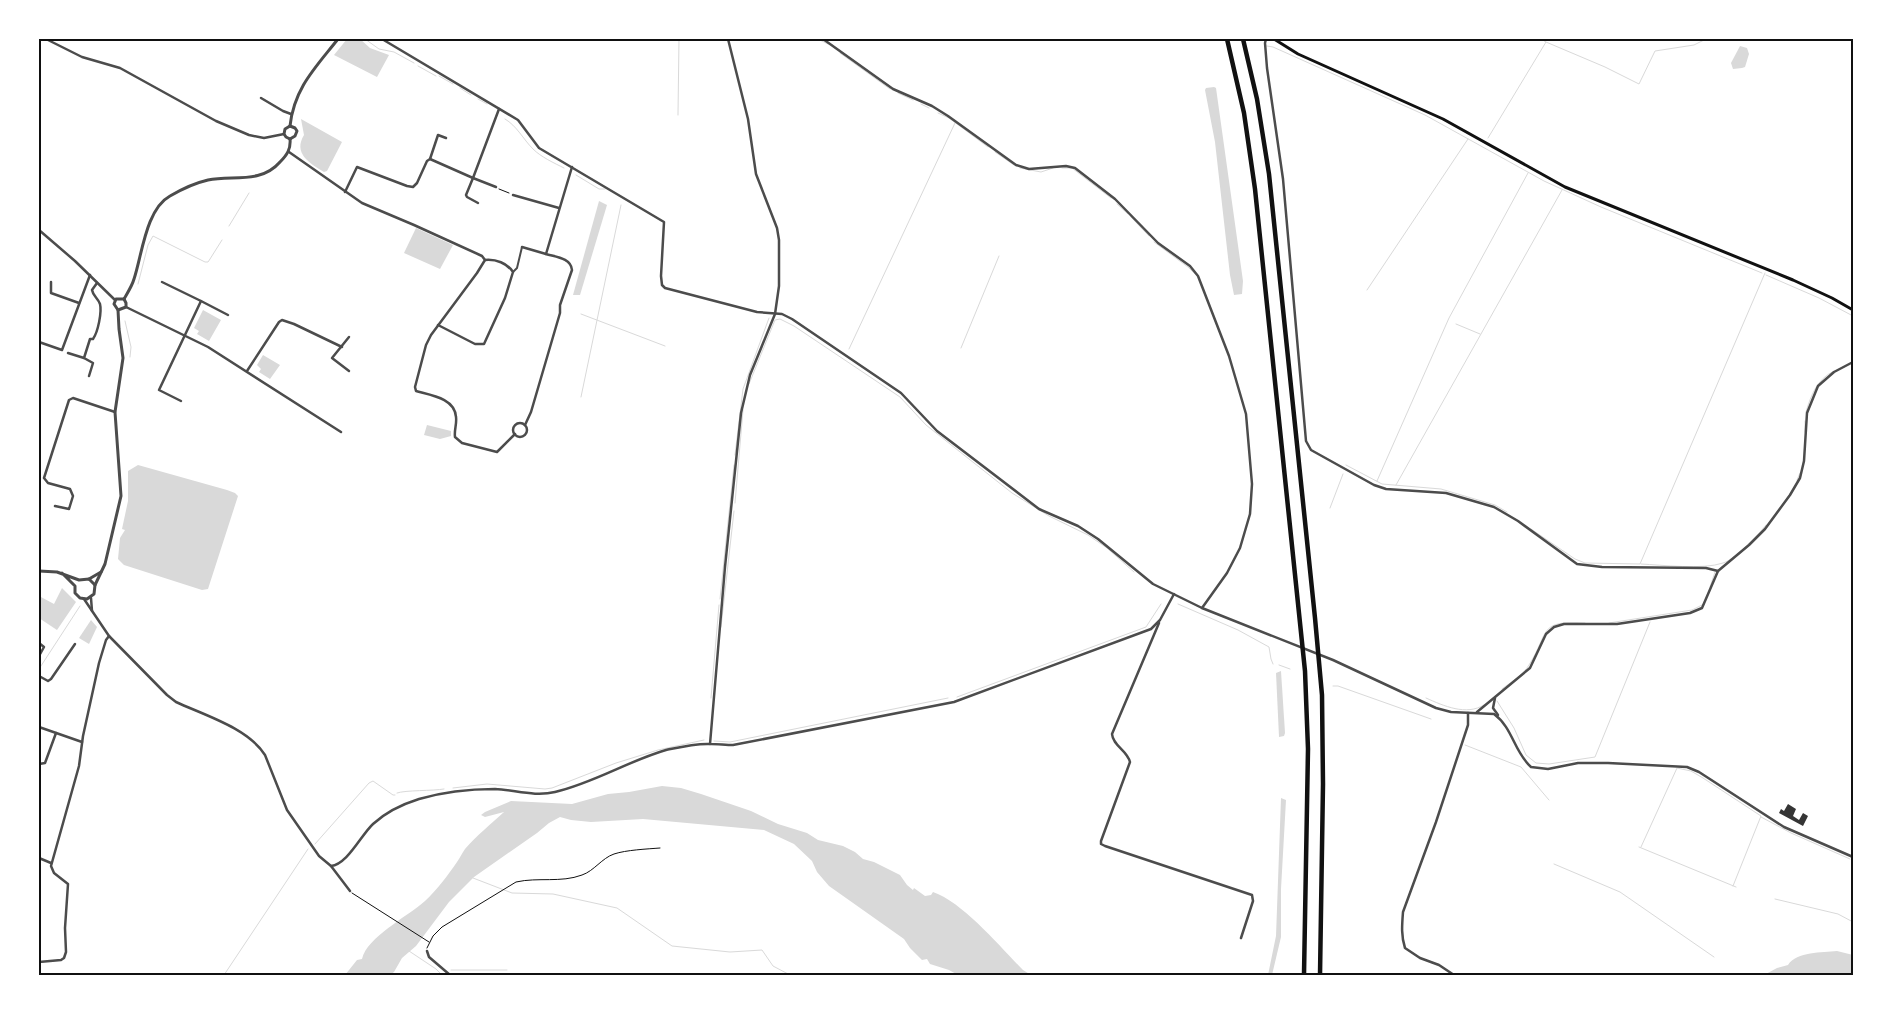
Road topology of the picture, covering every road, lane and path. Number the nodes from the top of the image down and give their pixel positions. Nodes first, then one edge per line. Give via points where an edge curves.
1 (46, 39) edge
2 (338, 39) edge
3 (382, 39) edge
4 (728, 39) edge
5 (823, 39) edge
6 (1227, 39) edge
7 (1243, 39) edge
8 (1266, 39) edge
9 (1274, 39) edge
10 (261, 98) dead end
11 (499, 109) junction
12 (291, 114) junction
13 (290, 126) junction
14 (284, 134) junction
15 (446, 138) dead end
16 (290, 139) junction
17 (289, 152) junction
18 (430, 159) junction
19 (572, 167) junction
20 (473, 178) junction
21 (496, 187) joint
22 (345, 192) junction
23 (512, 194) joint
24 (478, 203) dead end
25 (559, 208) junction
26 (39, 230) edge
27 (522, 247) joint
28 (546, 254) junction
29 (485, 260) junction
30 (513, 274) junction
31 (90, 275) junction
32 (51, 282) dead end
33 (162, 282) dead end
34 (97, 283) junction
35 (124, 299) junction
36 (115, 300) junction
37 (202, 301) junction
38 (79, 303) junction
39 (126, 307) junction
40 (118, 310) junction
41 (1853, 310) edge
42 (775, 314) junction
43 (228, 315) dead end
44 (438, 325) junction
45 (185, 334) junction
46 (349, 337) dead end
47 (39, 342) edge
48 (342, 347) junction
49 (68, 353) dead end
50 (84, 358) junction
51 (1853, 362) edge
52 (247, 371) junction
53 (349, 371) dead end
54 (89, 376) dead end
55 (181, 401) dead end
56 (115, 412) junction
57 (525, 425) junction
58 (341, 432) dead end
59 (515, 434) junction
60 (55, 506) dead end
61 (39, 571) edge
62 (1718, 571) junction
63 (102, 572) junction
64 (62, 573) junction
65 (90, 579) junction
66 (79, 580) junction
67 (95, 585) junction
68 (75, 586) junction
69 (1174, 594) junction
70 (91, 598) junction
71 (84, 599) junction
72 (1202, 608) junction
73 (92, 612) junction
74 (1160, 620) junction
75 (109, 636) junction
76 (39, 643) edge
77 (75, 644) dead end
78 (39, 656) edge
79 (39, 676) edge
80 (1495, 697) junction
81 (1488, 704) junction
82 (1493, 705) junction
83 (1468, 713) junction
84 (1476, 713) junction
85 (1488, 713) junction
86 (1500, 718) junction
87 (39, 727) edge
88 (56, 733) junction
89 (82, 742) junction
90 (710, 743) junction
91 (39, 764) edge
92 (660, 848) dead end
93 (1853, 857) edge
94 (39, 858) edge
95 (52, 863) junction
96 (331, 866) junction
97 (350, 891) joint
98 (39, 912) edge
99 (39, 917) edge
100 (1241, 938) dead end
101 (427, 952) dead end
102 (39, 962) edge
103 (450, 975) edge
104 (1304, 975) edge
105 (1320, 975) edge
106 (1454, 975) edge

1 - 14 street via 82,57 120,68 211,118 258,138
2 - 12 street via 308,76
3 - 11 street
4 - 42 street via 748,119 756,174 777,228 779,286
5 - 72 street via 893,89 948,116 1016,165 1030,169 1075,168 1115,199 1158,243 1190,266 1198,276 1229,356 1246,414 1252,484 1250,514 1240,548
6 - 104 highway via 1244,113 1256,189 1303,644 1308,749
7 - 105 highway via 1269,174 1316,625 1324,739
8 - 62 street via 1306,441 1311,450 1386,489 1446,493 1494,507 1577,564
9 - 41 main road via 1298,54 1443,118 1566,186 1799,282
10 - 12 street
11 - 19 street via 518,120 539,148
11 - 20 street
12 - 13 street
13 - 14 street via 285,128
13 - 16 street via 297,133
14 - 16 street
15 - 18 street via 438,135
16 - 17 street
17 - 22 street
17 - 35 street via 274,169 255,177 208,180 164,200 154,214 135,278
18 - 20 street
18 - 22 street via 413,187 357,167
19 - 25 street
19 - 42 street via 664,222 661,276 665,288
20 - 21 street
20 - 24 street via 466,195
21 - 23 path
22 - 29 street via 374,209 447,239
23 - 25 street
25 - 28 street
26 - 31 street
27 - 28 street
27 - 30 street
28 - 57 street via 567,260 572,270
29 - 30 street via 503,264
29 - 44 street
30 - 44 street via 484,344 475,344
31 - 34 street
31 - 38 street
32 - 38 street via 50,293
33 - 37 street
34 - 36 street
34 - 50 street via 92,290 100,304 98,325
35 - 36 street
35 - 39 street
36 - 40 street via 114,306
37 - 43 street
37 - 45 street
38 - 47 street via 62,350
39 - 40 street
39 - 45 street
40 - 56 street via 123,358
42 - 69 street via 792,320 901,394 937,431 1039,509 1091,534 1153,584
42 - 90 street via 750,375 741,413
44 - 59 street via 426,345 414,387 416,391 453,406 455,437 462,443 497,452
45 - 52 street
45 - 55 street via 160,390
46 - 48 street
48 - 52 street via 282,320
48 - 53 street via 332,358
49 - 50 street
50 - 54 street via 93,363
51 - 62 street via 1818,386 1808,413 1802,470 1790,495 1765,529
52 - 58 street
56 - 60 street via 73,398 69,400 44,478 48,483 70,489 73,496 69,509
56 - 63 street via 121,496
57 - 59 street via 515,425
57 - 59 street via 527,432 524,436
61 - 64 street
62 - 80 street via 1705,605 1698,611 1617,624 1564,624 1554,627 1546,634 1530,668
63 - 65 street
63 - 67 street
64 - 66 street
64 - 68 street
65 - 66 street
65 - 67 street
66 - 68 street
67 - 70 street
68 - 71 street via 77,596
69 - 72 street
69 - 74 street
70 - 71 street
70 - 73 street
71 - 73 street
72 - 83 street via 1334,660 1436,708
73 - 75 street
74 - 90 street via 1151,629 954,702 733,745
74 - 100 street via 1112,734 1130,762 1102,844 1252,895
75 - 89 street via 99,663
75 - 96 street via 176,702 245,734 260,746 286,810 319,856
76 - 78 street via 44,647
77 - 79 street via 52,679 48,681
80 - 81 street
80 - 82 street
81 - 84 street
81 - 85 street
82 - 85 street
82 - 86 street
83 - 84 street
83 - 106 street via 1468,725 1402,922 1405,948
84 - 85 street
85 - 86 street
86 - 93 street via 1531,767 1548,769 1608,763 1687,766 1784,827
87 - 88 street
88 - 89 street
88 - 91 street via 48,759 45,764
89 - 95 street
90 - 96 street via 665,751 556,792 535,794 495,789 420,799 382,816 338,865
92 - 97 path via 613,854 581,876 516,882 442,927 429,942
94 - 95 street
95 - 102 street via 52,871 68,884 66,952 64,958 56,961
96 - 97 street
98 - 99 street
101 - 103 street via 428,957

